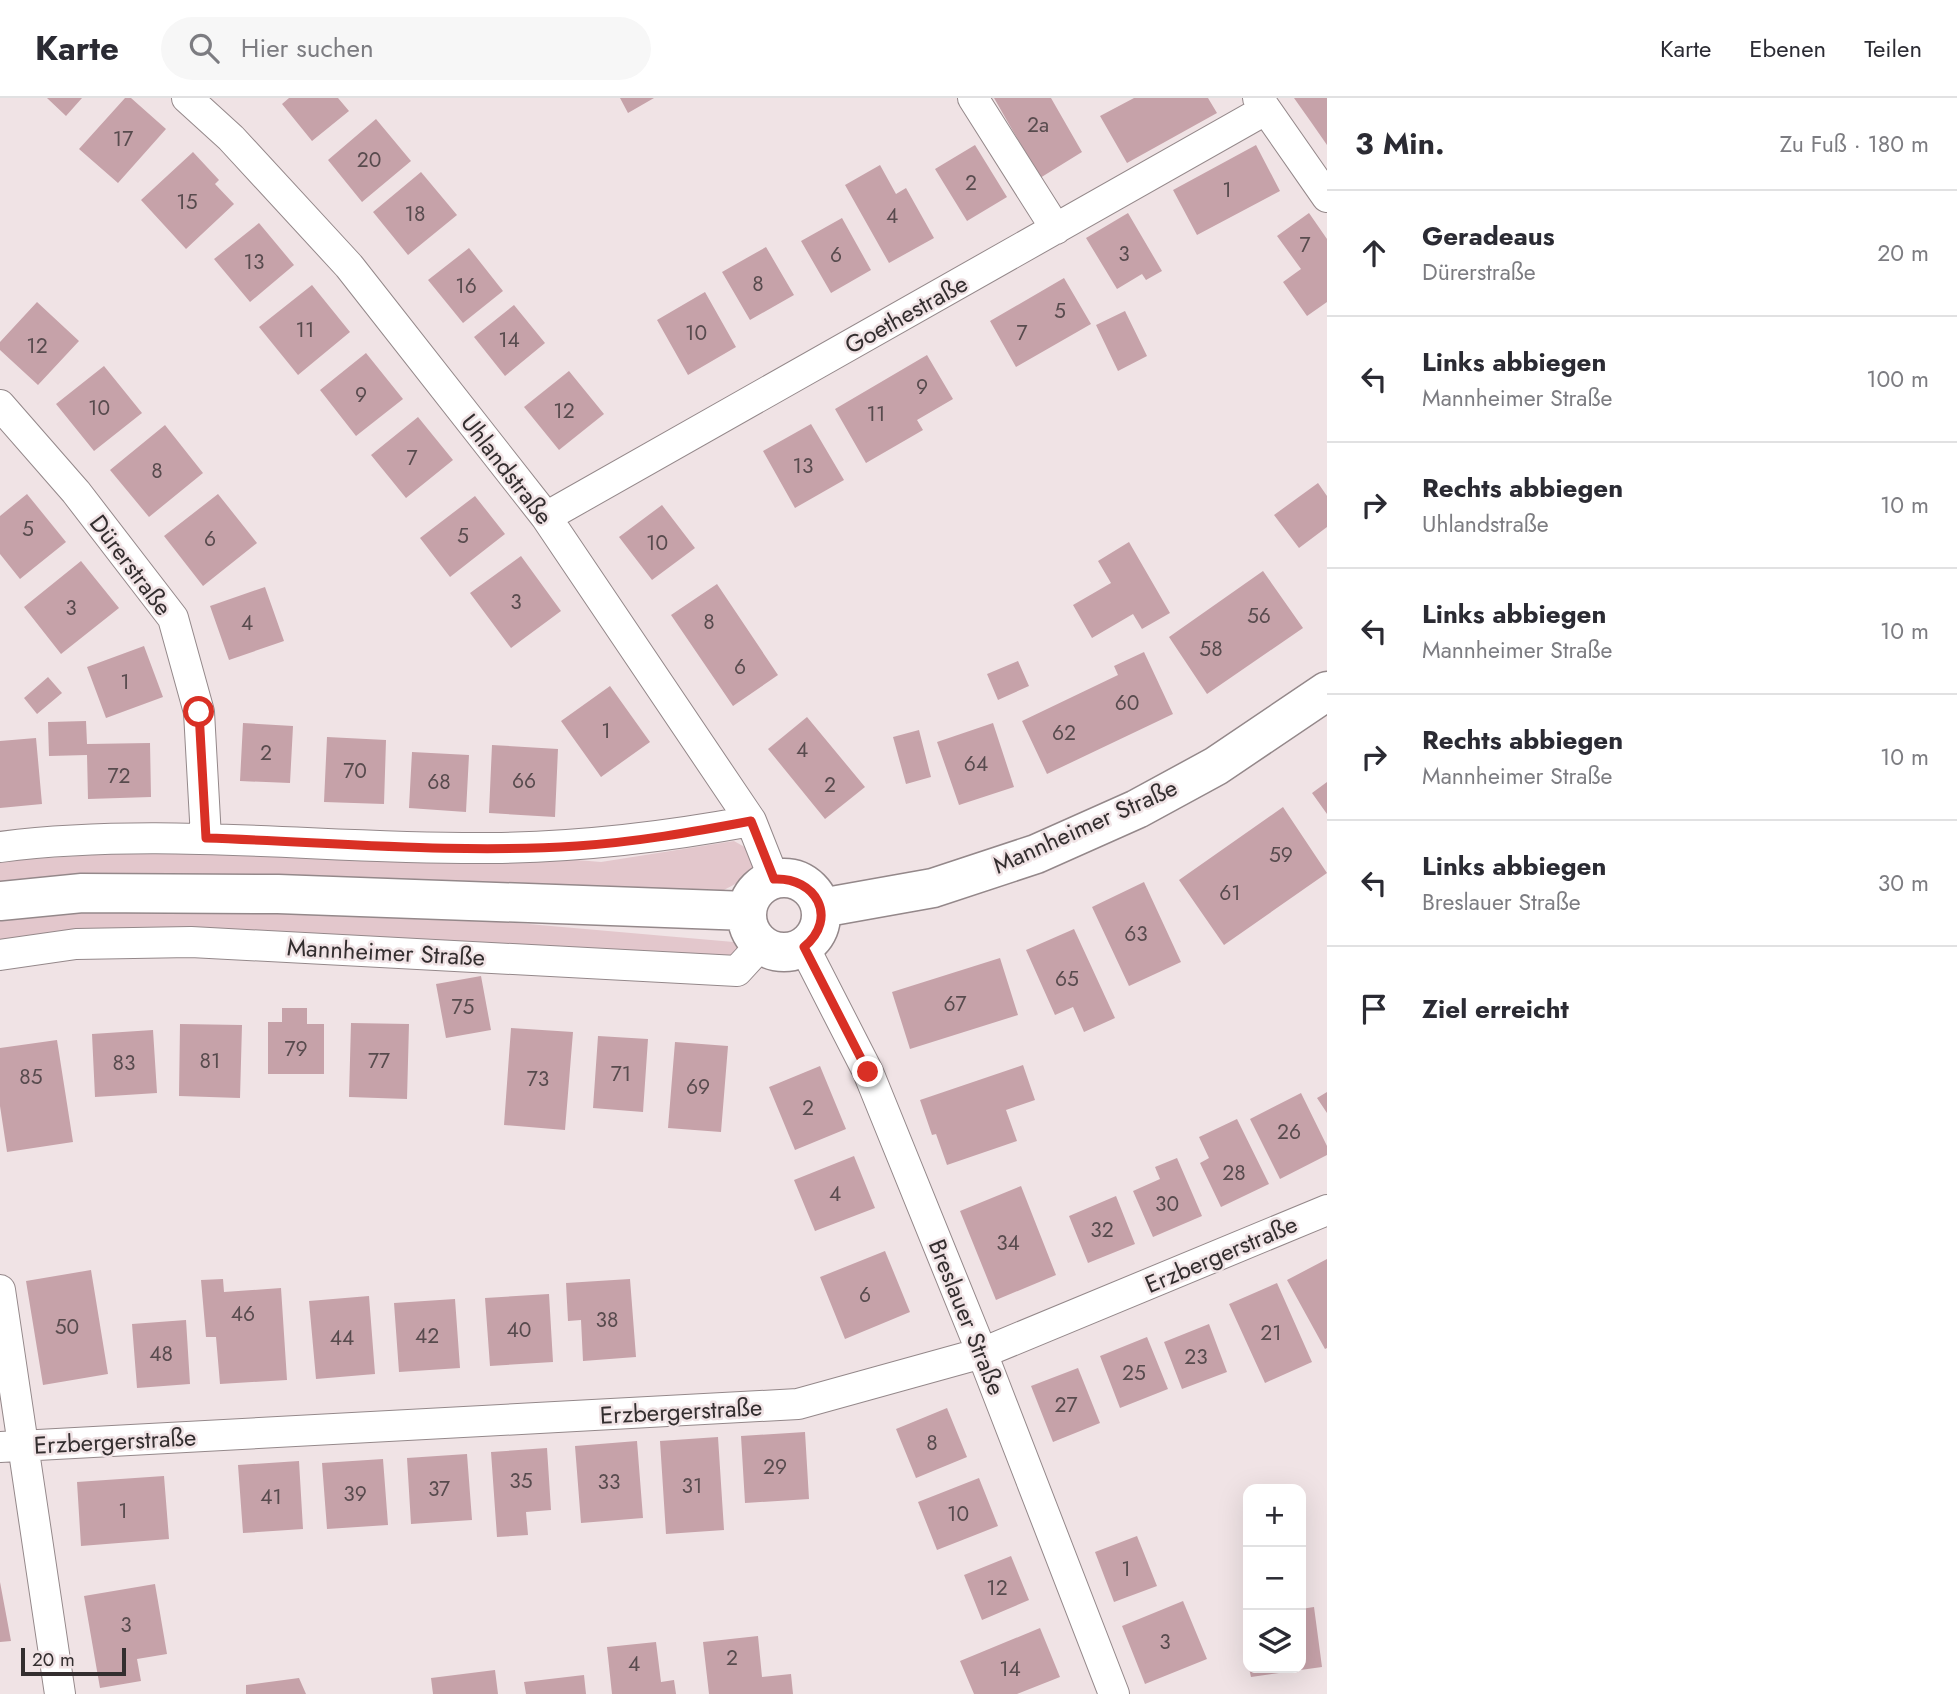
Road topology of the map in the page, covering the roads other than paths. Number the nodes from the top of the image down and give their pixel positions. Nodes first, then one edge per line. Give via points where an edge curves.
1 (187, 98) edge
2 (973, 98) edge
3 (1262, 104) edge
4 (1327, 197) edge
5 (1056, 229) junction
6 (0, 405) edge
7 (546, 517) junction
8 (1327, 691) edge
9 (751, 821) junction
10 (206, 838) junction
11 (0, 847) edge
12 (774, 879) junction
13 (0, 901) edge
14 (821, 908) junction
15 (754, 928) junction
16 (804, 947) junction
17 (0, 955) edge
18 (1327, 1210) edge
19 (0, 1290) edge
20 (982, 1353) junction
21 (11, 1446) edge
22 (60, 1694) edge
23 (1114, 1694) edge

1 - 7 street, Uhlandstraße via 231,138 349,266
2 - 5 street
3 - 4 street
3 - 5 street, Goethestraße
5 - 7 street, Goethestraße
6 - 10 street, Dürerstraße via 76,492 173,618 199,712
7 - 9 street, Uhlandstraße
8 - 14 main road, Mannheimer Straße via 1216,766 1137,809 1036,854 933,888
9 - 10 street via 578,846 503,848
9 - 12 street, Uhlandstraße
10 - 11 street via 54,841
12 - 14 main road via 804,884
12 - 15 main road, Mannheimer Straße via 754,893
13 - 15 main road via 82,893 278,894
14 - 16 main road via 818,930
15 - 16 main road via 784,953
15 - 17 street, Mannheimer Straße via 737,971 191,942 76,944
16 - 20 street, Breslauer Straße via 868,1072
18 - 20 street, Erzbergerstraße
19 - 21 street
20 - 21 street, Erzbergerstraße via 798,1404
20 - 23 street, Breslauer Straße
21 - 22 street

